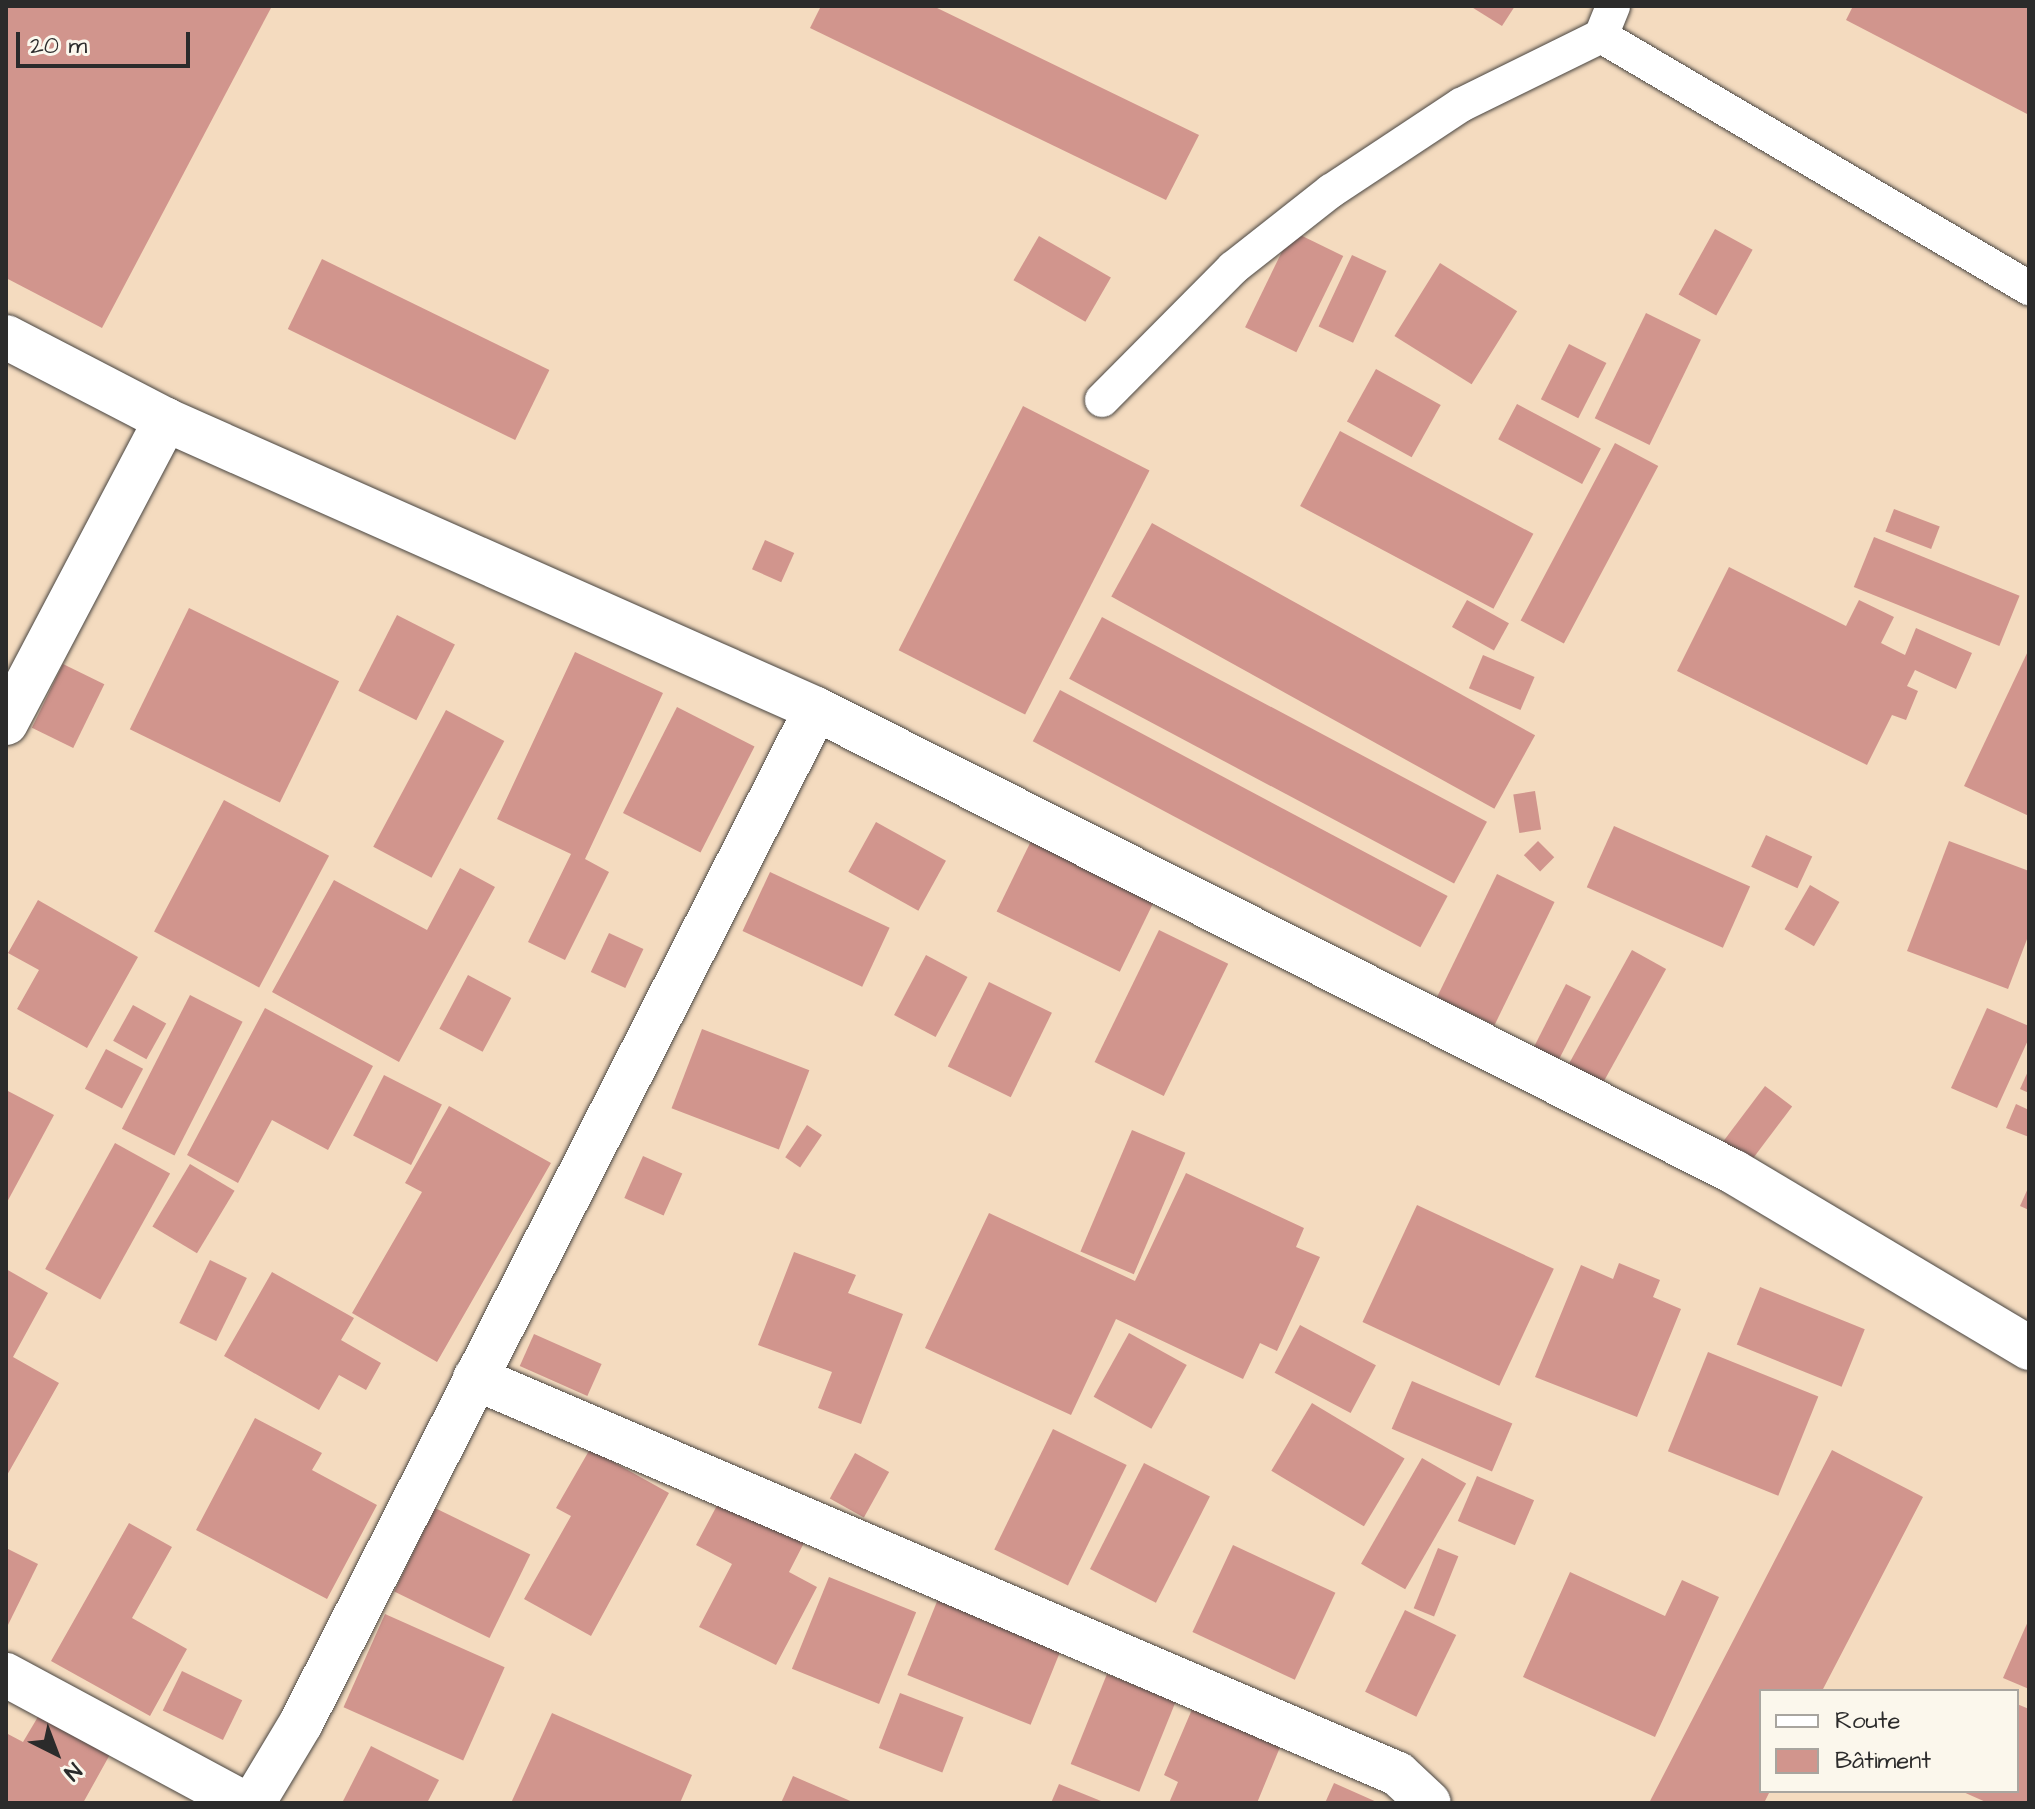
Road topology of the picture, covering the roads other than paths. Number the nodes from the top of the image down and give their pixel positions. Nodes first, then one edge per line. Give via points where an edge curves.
1 (1607, 21) edge
2 (2029, 288) edge
3 (6, 337) edge
4 (1102, 400) dead end
5 (166, 420) junction
6 (816, 709) junction
7 (6, 723) edge
8 (2029, 1348) edge
9 (475, 1378) junction
10 (6, 1675) edge
11 (244, 1803) edge
12 (253, 1803) edge
13 (1429, 1803) edge

1 - 2 lane
1 - 4 lane via 1461,105 1331,191 1233,268
3 - 5 street
5 - 6 street
5 - 7 street
6 - 8 street via 1734,1172
6 - 9 street
9 - 12 street via 301,1723
9 - 13 street via 1398,1774
10 - 11 street

